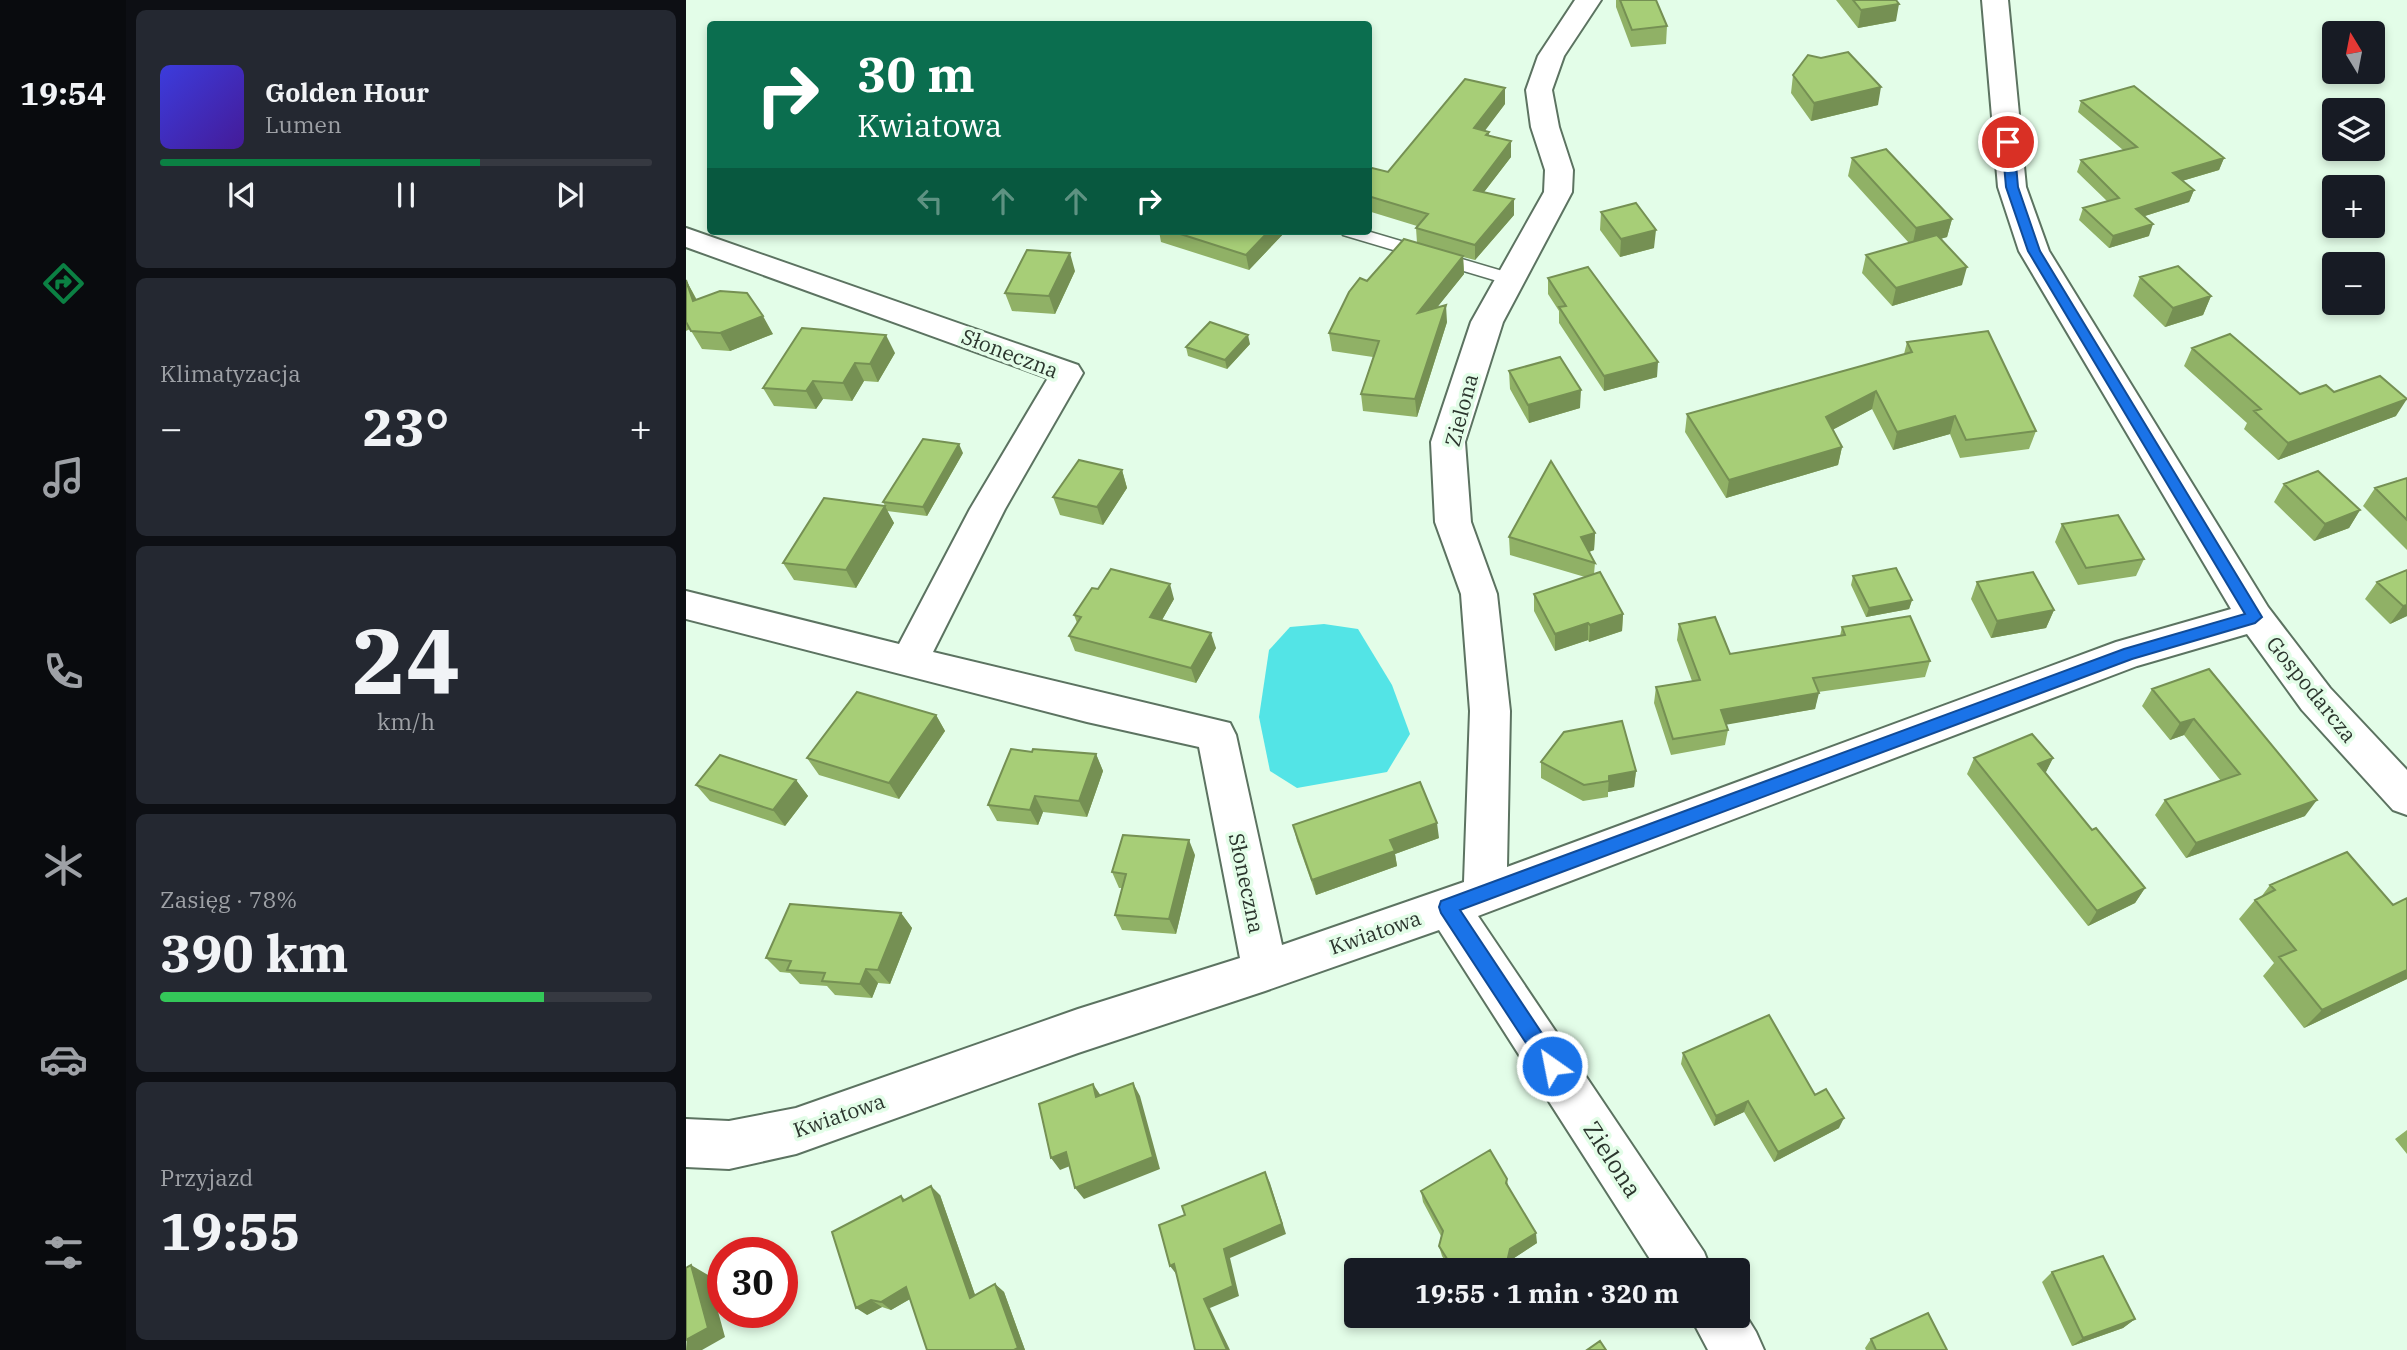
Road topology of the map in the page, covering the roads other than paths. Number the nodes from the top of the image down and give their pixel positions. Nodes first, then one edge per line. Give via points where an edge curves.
1 (1588, 0) edge
2 (1995, 0) edge
3 (1362, 235) edge
4 (686, 237) edge
5 (1510, 279) junction
6 (686, 605) edge
7 (2255, 617) junction
8 (909, 662) junction
9 (2407, 798) edge
10 (1466, 900) junction
11 (1265, 971) junction
12 (686, 1143) edge
13 (1679, 1258) edge
14 (1724, 1328) edge
15 (1738, 1350) edge

1 - 5 street, Zielona via 1544,71 1539,90 1541,110 1559,170 1558,192
2 - 7 street, Gospodarcza via 2012,187 2034,251
3 - 5 lane
4 - 8 street, Słoneczna via 1067,373 988,509
5 - 10 street, Zielona via 1487,322 1448,442 1453,522 1479,594 1490,711
6 - 8 street, Słoneczna
7 - 9 street, Gospodarcza via 2316,699
7 - 10 street, Kwiatowa via 2129,653
8 - 11 street, Słoneczna via 1216,735
10 - 11 street, Kwiatowa
10 - 13 street, Zielona
11 - 12 street, Kwiatowa via 796,1130 729,1145
14 - 15 street

